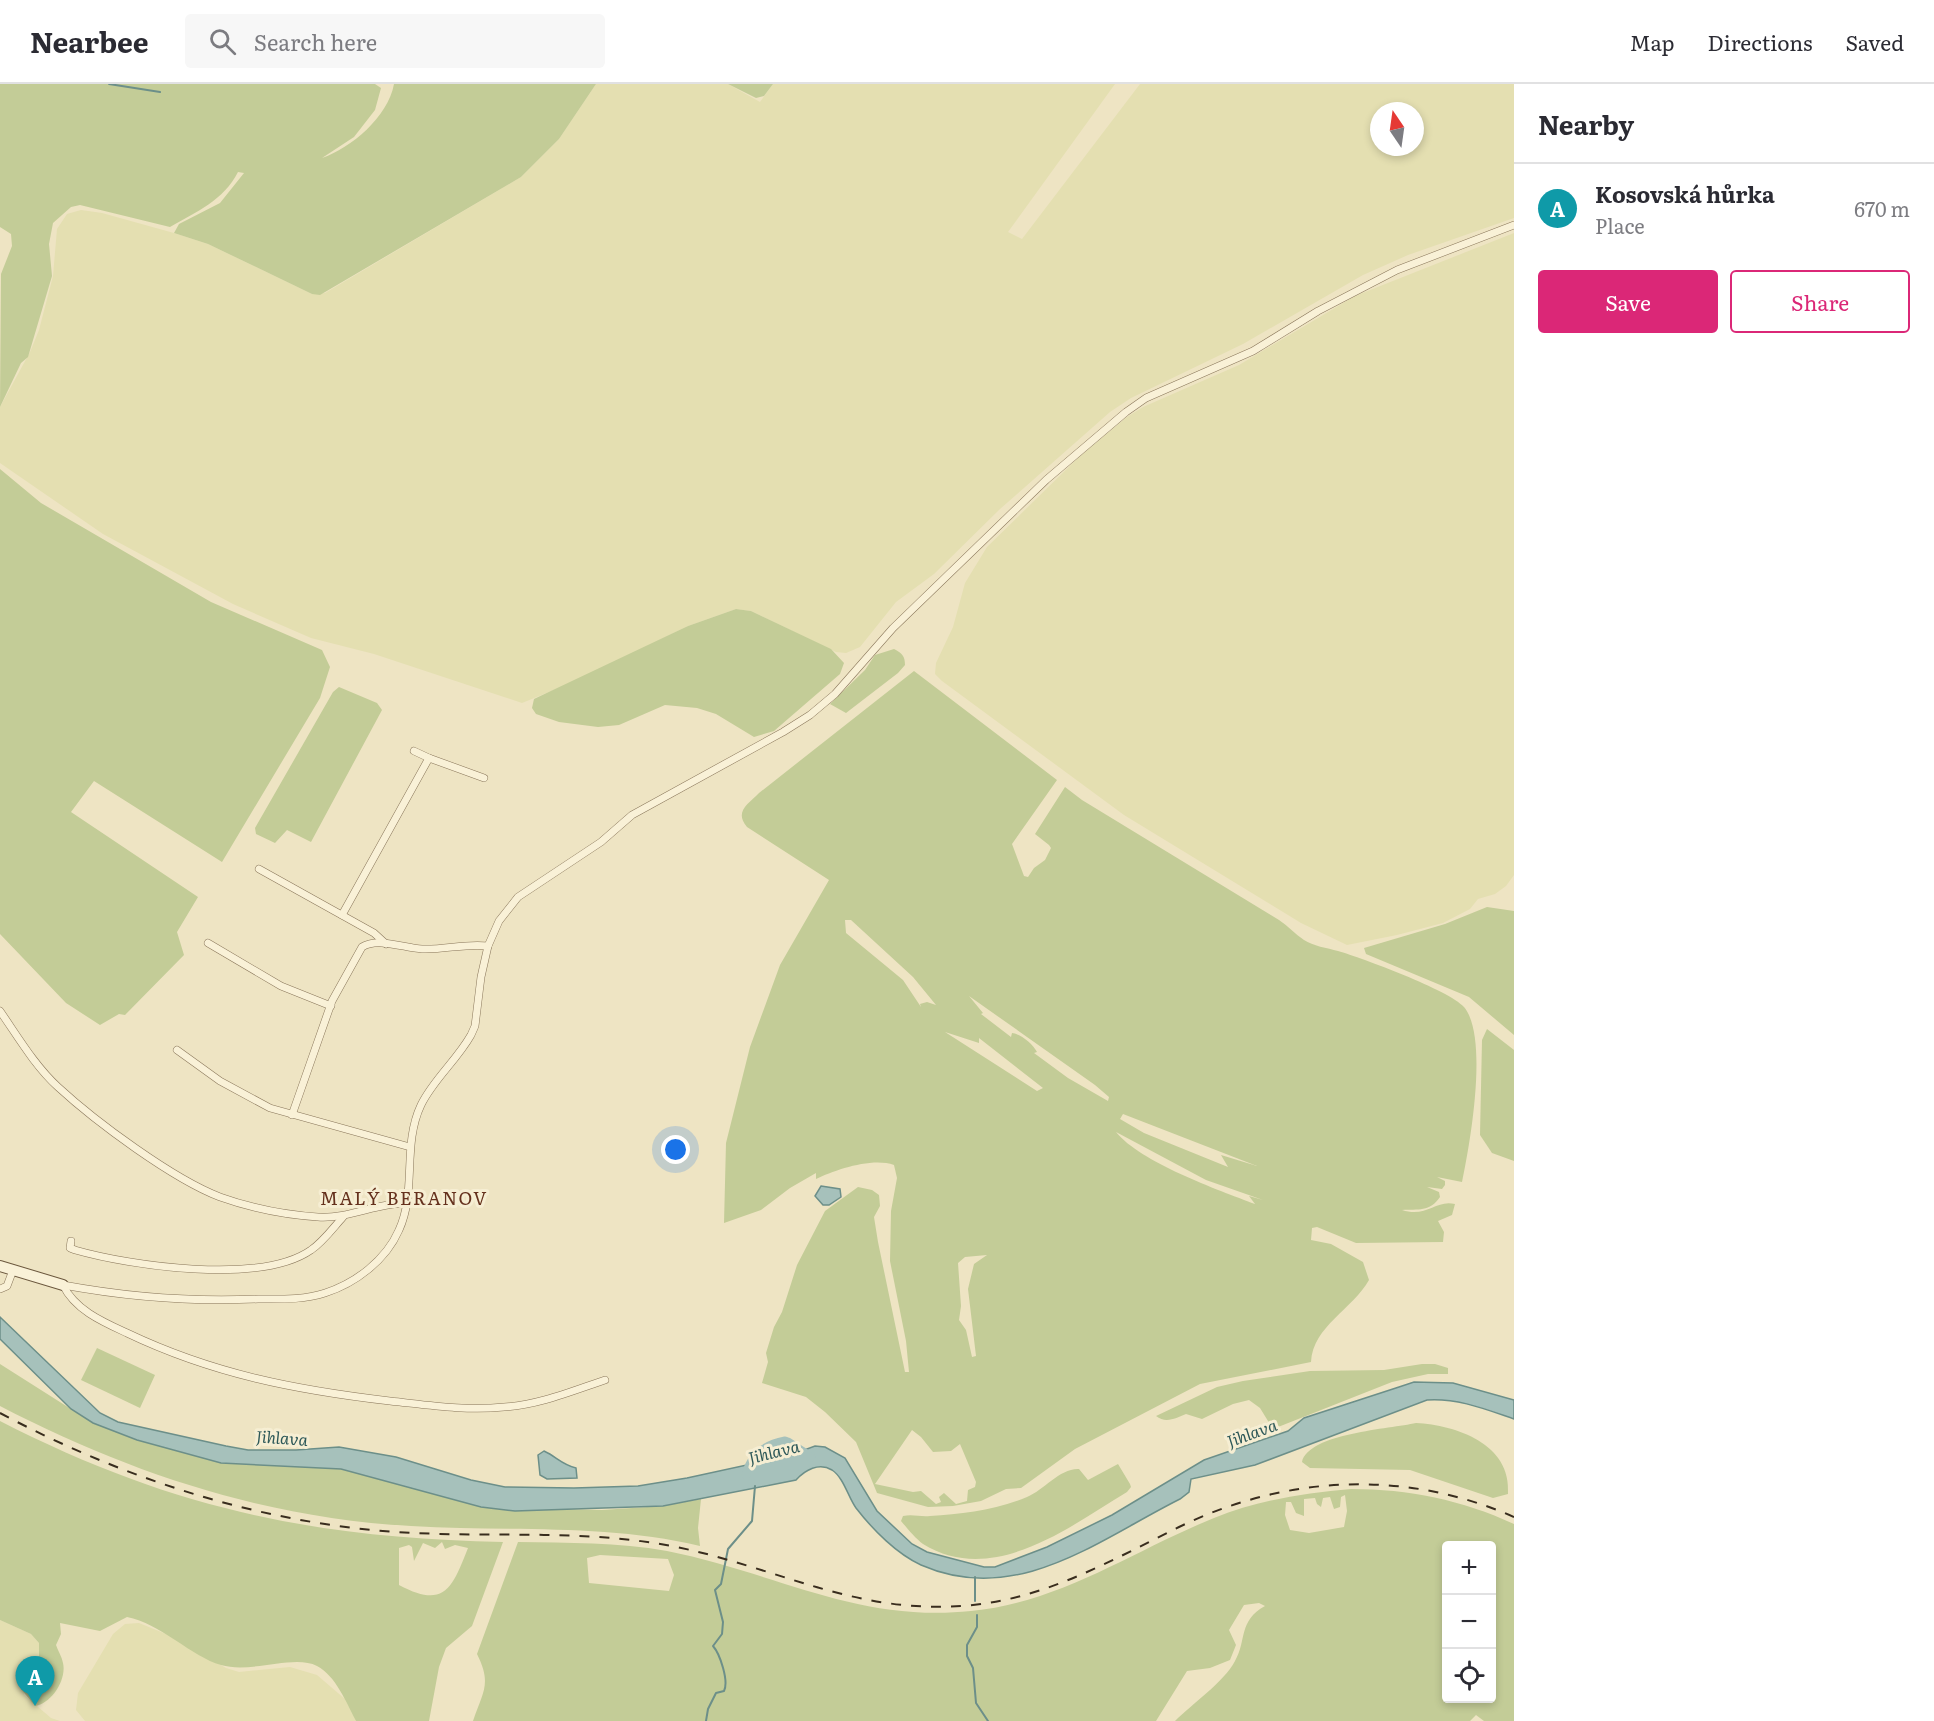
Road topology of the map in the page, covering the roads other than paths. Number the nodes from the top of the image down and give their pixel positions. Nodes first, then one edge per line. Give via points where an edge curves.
1 (1514, 225) edge
2 (414, 751) dead end
3 (429, 758) junction
4 (484, 778) dead end
5 (259, 869) dead end
6 (342, 915) junction
7 (208, 943) dead end
8 (386, 944) junction
9 (488, 946) junction
10 (331, 1006) junction
11 (0, 1011) edge
12 (177, 1050) dead end
13 (292, 1115) junction
14 (410, 1147) junction
15 (407, 1203) junction
16 (343, 1217) junction
17 (71, 1241) dead end
18 (0, 1266) edge
19 (13, 1270) junction
20 (63, 1285) junction
21 (0, 1289) edge
22 (605, 1380) dead end

1 - 9 street via 1388,274 1253,351 1146,398 1126,412 1046,480 892,628 835,694 783,732 632,815 601,842 526,890 510,905
2 - 3 street
3 - 4 street
3 - 6 street
5 - 6 street
6 - 8 street
7 - 10 street via 280,986
8 - 9 street via 423,949
8 - 10 street via 362,947
9 - 14 street via 475,1026 464,1048 421,1105
10 - 13 street
11 - 16 street via 58,1087 168,1168 209,1192 246,1205 315,1217
12 - 13 street via 220,1081
13 - 14 street
14 - 15 street
15 - 16 street via 382,1205
15 - 20 street via 399,1232 381,1257 345,1285 312,1296 235,1300 147,1298
16 - 17 street via 311,1250 276,1263 238,1270 115,1261 69,1248
18 - 19 street
19 - 20 street
19 - 21 street via 7,1286
20 - 22 street via 81,1308 159,1349 208,1367 286,1387 478,1409 520,1406

